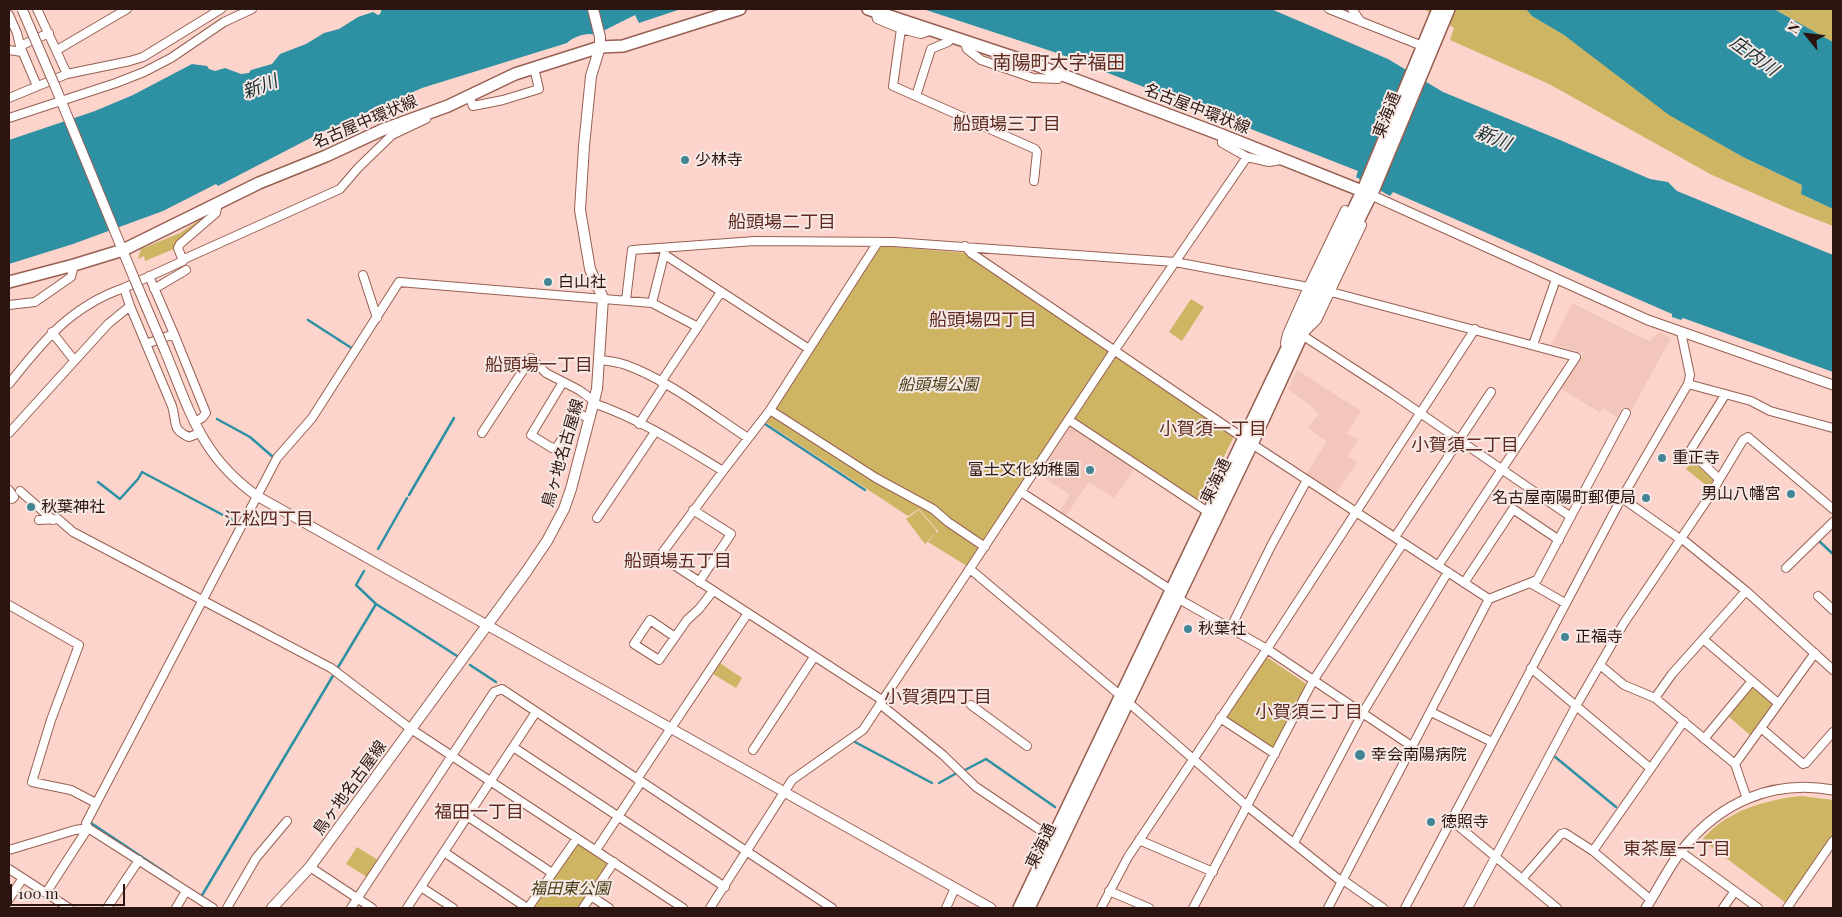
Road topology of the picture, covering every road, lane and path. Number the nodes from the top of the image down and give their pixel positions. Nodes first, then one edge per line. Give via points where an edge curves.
1 (22, 9) edge
2 (37, 9) edge
3 (127, 9) edge
4 (220, 9) edge
5 (252, 9) edge
6 (593, 9) edge
7 (740, 9) edge
8 (1329, 9) edge
9 (1352, 9) edge
10 (1438, 9) edge
11 (1449, 9) edge
12 (872, 10) edge
13 (116, 12) edge
14 (9, 15) edge
15 (1361, 22) junction
16 (901, 29) junction
17 (932, 30) junction
18 (49, 34) junction
19 (952, 37) junction
20 (600, 42) junction
21 (1426, 48) junction
22 (21, 49) junction
23 (9, 50) edge
24 (57, 50) junction
25 (534, 68) junction
26 (67, 74) junction
27 (37, 86) junction
28 (469, 96) junction
29 (916, 96) junction
30 (9, 98) edge
31 (63, 104) junction
32 (425, 114) junction
33 (9, 118) edge
34 (1222, 135) junction
35 (1247, 157) junction
36 (1283, 159) junction
37 (1034, 181) dead end
38 (1368, 190) junction
39 (218, 202) junction
40 (1346, 211) dead end
41 (1363, 219) dead end
42 (878, 242) junction
43 (965, 246) junction
44 (123, 250) junction
45 (665, 251) junction
46 (182, 260) junction
47 (1175, 262) junction
48 (74, 265) junction
49 (186, 270) dead end
50 (363, 275) dead end
51 (149, 276) junction
52 (1556, 279) junction
53 (9, 282) edge
54 (1308, 287) junction
55 (124, 288) junction
56 (154, 289) junction
57 (721, 292) junction
58 (1331, 292) junction
59 (604, 298) junction
60 (626, 300) junction
61 (652, 304) junction
62 (9, 305) edge
63 (130, 306) junction
64 (377, 318) junction
65 (698, 327) junction
66 (1475, 329) junction
67 (52, 332) junction
68 (1681, 332) junction
69 (174, 334) junction
70 (1302, 335) junction
71 (146, 344) junction
72 (1533, 345) junction
73 (808, 349) junction
74 (1115, 350) junction
75 (1282, 357) junction
76 (74, 360) junction
77 (600, 360) junction
78 (563, 382) junction
79 (663, 383) junction
80 (9, 384) edge
81 (1688, 384) junction
82 (1833, 385) edge
83 (1492, 392) dead end
84 (1725, 395) junction
85 (594, 402) junction
86 (770, 410) junction
87 (1420, 412) junction
88 (1626, 413) dead end
89 (590, 418) junction
90 (1069, 420) junction
91 (194, 422) junction
92 (639, 424) junction
93 (1833, 428) edge
94 (655, 432) junction
95 (9, 433) edge
96 (200, 433) junction
97 (482, 433) dead end
98 (748, 438) junction
99 (1460, 440) junction
100 (1248, 441) junction
101 (723, 470) junction
102 (1502, 470) junction
103 (1719, 479) junction
104 (1307, 480) junction
105 (9, 490) edge
106 (20, 491) dead end
107 (1022, 492) junction
108 (257, 496) junction
109 (1622, 498) junction
110 (12, 499) dead end
111 (1833, 509) edge
112 (694, 510) junction
113 (1208, 512) junction
114 (1356, 512) junction
115 (1571, 517) junction
116 (596, 518) dead end
117 (39, 520) dead end
118 (53, 520) junction
119 (1833, 522) edge
120 (1395, 537) junction
121 (1681, 538) junction
122 (1559, 540) junction
123 (1403, 543) junction
124 (985, 547) junction
125 (1438, 566) junction
126 (1786, 568) dead end
127 (970, 569) junction
128 (1448, 572) junction
129 (699, 582) junction
130 (1464, 583) junction
131 (1530, 583) junction
132 (713, 591) junction
133 (1746, 591) junction
134 (1174, 594) junction
135 (1818, 596) dead end
136 (1489, 599) junction
137 (202, 600) junction
138 (1565, 603) junction
139 (9, 605) edge
140 (1833, 610) edge
141 (748, 613) junction
142 (486, 626) junction
143 (1230, 629) junction
144 (675, 637) junction
145 (1703, 639) junction
146 (1266, 649) junction
147 (1815, 653) junction
148 (814, 657) junction
149 (1600, 665) junction
150 (1531, 668) junction
151 (1833, 670) edge
152 (1752, 680) junction
153 (1313, 681) junction
154 (1654, 698) junction
155 (1124, 699) junction
156 (881, 702) junction
157 (1778, 703) junction
158 (971, 705) dead end
159 (1576, 706) junction
160 (536, 712) junction
161 (1431, 712) junction
162 (1362, 714) junction
163 (1220, 718) junction
164 (1684, 721) junction
165 (1761, 728) junction
166 (411, 729) junction
167 (670, 729) junction
168 (1833, 732) edge
169 (1704, 738) junction
170 (1492, 742) junction
171 (1027, 746) dead end
172 (513, 747) junction
173 (1413, 747) junction
174 (753, 750) dead end
175 (1274, 754) junction
176 (452, 755) junction
177 (1193, 759) junction
178 (1735, 764) junction
179 (1650, 768) junction
180 (639, 780) junction
181 (491, 781) junction
182 (1833, 790) edge
183 (784, 793) junction
184 (1747, 799) junction
185 (96, 803) junction
186 (1247, 806) junction
187 (467, 816) junction
188 (618, 816) junction
189 (1451, 820) junction
190 (287, 821) dead end
191 (88, 828) junction
192 (577, 838) junction
193 (1052, 838) junction
194 (1139, 840) junction
195 (1294, 843) junction
196 (1833, 843) edge
197 (9, 850) edge
198 (596, 850) junction
199 (1593, 851) junction
200 (444, 852) junction
201 (1681, 852) junction
202 (747, 853) junction
203 (1496, 858) junction
204 (139, 860) junction
205 (614, 862) junction
206 (310, 867) junction
207 (9, 869) edge
208 (1212, 872) junction
209 (552, 873) junction
210 (23, 878) junction
211 (1522, 879) junction
212 (1343, 881) junction
213 (421, 887) junction
214 (724, 887) junction
215 (955, 888) junction
216 (186, 891) junction
217 (1109, 891) junction
218 (1734, 891) junction
219 (46, 893) junction
220 (591, 896) junction
221 (9, 899) edge
222 (358, 899) junction
223 (1651, 900) junction
224 (822, 906) edge
225 (69, 908) edge
226 (107, 908) edge
227 (176, 908) edge
228 (213, 908) edge
229 (227, 908) edge
230 (272, 908) edge
231 (351, 908) edge
232 (372, 908) edge
233 (407, 908) edge
234 (452, 908) edge
235 (528, 908) edge
236 (583, 908) edge
237 (610, 908) edge
238 (684, 908) edge
239 (710, 908) edge
240 (832, 908) edge
241 (946, 908) edge
242 (991, 908) edge
243 (1018, 908) edge
244 (1029, 908) edge
245 (1101, 908) edge
246 (1149, 908) edge
247 (1193, 908) edge
248 (1328, 908) edge
249 (1383, 908) edge
250 (1405, 908) edge
251 (1468, 908) edge
252 (1556, 908) edge
253 (1646, 908) edge
254 (1724, 908) edge
255 (1758, 908) edge
256 (1787, 908) edge

1 - 31 street, bridge
2 - 18 street
3 - 13 street
4 - 26 street via 130,62
5 - 31 street via 224,22 144,72
6 - 20 main road
7 - 20 main road, 名古屋中環状線 via 623,46
8 - 15 street
9 - 15 street
10 - 21 main road, 東海通
11 - 21 main road, 東海通
12 - 16 street via 877,19
12 - 17 main road, 名古屋中環状線
13 - 24 street
14 - 22 street
15 - 21 street
16 - 17 street via 921,34
16 - 29 street via 893,86
17 - 19 main road, 名古屋中環状線
18 - 22 street
18 - 24 street
19 - 29 street via 931,49
19 - 34 main road, 名古屋中環状線
20 - 25 main road, 名古屋中環状線
20 - 59 main road via 591,76 580,210 590,270
21 - 38 main road, 東海通
22 - 23 street
22 - 27 street
24 - 26 street
25 - 28 main road, 名古屋中環状線
25 - 28 street via 539,89 473,106
26 - 27 street
27 - 30 street
28 - 32 main road, 名古屋中環状線
29 - 37 street via 1035,149
31 - 33 street
31 - 44 street
32 - 39 main road, 名古屋中環状線
32 - 46 street via 426,119 392,135 340,190
34 - 35 street via 1222,143
34 - 36 main road, 名古屋中環状線
35 - 36 street via 1269,162
35 - 47 street
36 - 38 main road, 名古屋中環状線
38 - 52 street
38 - 70 main road, 東海通
38 - 75 main road, 東海通
39 - 44 main road, 名古屋中環状線
39 - 46 street via 216,213 180,244
40 - 54 street
41 - 58 street
42 - 43 street
42 - 45 street via 755,241
42 - 73 street
43 - 47 street
43 - 74 street
44 - 48 main road, 名古屋中環状線
44 - 91 street, bridge
45 - 57 street
45 - 60 street via 632,250
45 - 61 street
46 - 51 street
47 - 54 street
47 - 74 street
48 - 53 main road, 名古屋中環状線
48 - 62 street via 71,277 35,302
49 - 56 street
50 - 64 street
51 - 55 street
51 - 56 street
52 - 68 street
52 - 72 street
54 - 75 street via 1287,334
55 - 63 street
55 - 67 street via 76,312
56 - 69 street
57 - 65 street
57 - 73 street
58 - 66 street
58 - 70 street via 1317,320
59 - 60 street
59 - 64 street via 399,282
59 - 77 main road, 鳥ヶ地名古屋線
60 - 61 street
61 - 65 street
63 - 71 street
63 - 76 street
64 - 108 street via 312,418 277,458
65 - 79 street
66 - 72 street
66 - 87 street
67 - 76 street
67 - 80 street
68 - 81 street via 1690,375
68 - 82 street
69 - 71 street
69 - 91 street via 206,413
70 - 87 street
70 - 100 main road, 東海通
71 - 96 street via 176,417 176,429 189,437
72 - 102 street via 1576,357
73 - 86 street
74 - 90 street
74 - 100 street
75 - 100 main road, 東海通
76 - 95 street
77 - 79 street via 624,364
77 - 85 main road, 鳥ヶ地名古屋線
78 - 85 street
78 - 89 street via 531,435 552,448 556,447 578,414
78 - 97 street via 546,373 531,358
79 - 92 street
79 - 98 street
81 - 84 street
81 - 109 street
83 - 99 street
84 - 93 street via 1751,402 1770,412
84 - 103 street via 1690,451
85 - 89 main road, 鳥ヶ地名古屋線
85 - 92 street
86 - 98 street
86 - 124 street via 876,478 933,509
87 - 99 street
87 - 114 street
88 - 115 street
89 - 142 main road, 鳥ヶ地名古屋線 via 564,509 544,546
90 - 107 street
90 - 113 street
91 - 96 street
92 - 94 street
94 - 101 street
94 - 116 street
96 - 108 street via 225,469
98 - 101 street
99 - 102 street
99 - 120 street
100 - 104 street
100 - 113 main road, 東海通
100 - 134 main road, 東海通
101 - 112 street
102 - 115 street
102 - 125 street
103 - 111 street via 1748,437
103 - 121 street
104 - 114 street
104 - 143 street
105 - 110 street via 14,497
106 - 118 street
107 - 124 street
107 - 134 street
108 - 137 street
108 - 142 street
109 - 121 street
109 - 138 street
112 - 129 street via 731,534
112 - 129 street via 660,556
113 - 134 main road, 東海通
114 - 120 street
114 - 146 street
115 - 122 street
117 - 118 street
118 - 137 street via 58,519 73,532
119 - 126 street
120 - 123 street
121 - 133 street
121 - 149 street
122 - 130 street via 1513,509
122 - 131 street via 1537,580
123 - 125 street
123 - 153 street
124 - 127 street
125 - 128 street
127 - 155 street
127 - 156 street
128 - 130 street
128 - 162 street
129 - 132 street
130 - 136 street
131 - 136 street
131 - 138 street
132 - 141 street
132 - 144 street
133 - 145 street
133 - 147 street
134 - 143 street
134 - 155 main road, 東海通
135 - 140 street
136 - 161 street
137 - 166 street via 331,668
137 - 185 street
138 - 150 street
139 - 185 street via 80,645 51,720 32,782 71,790
141 - 148 street
141 - 167 street
142 - 166 main road, 鳥ヶ地名古屋線
142 - 167 street
143 - 146 street
144 - 144 street via 650,620 634,644 658,660
145 - 152 street
145 - 154 street
146 - 153 street
146 - 163 street
147 - 151 street
147 - 157 street
148 - 156 street
148 - 174 street
149 - 154 street via 1624,685
149 - 159 street
150 - 159 street
150 - 170 street
152 - 157 street
152 - 169 street
153 - 162 street
153 - 175 street
154 - 164 street
155 - 177 street
155 - 193 main road, 東海通
155 - 244 main road, 東海通
156 - 183 street via 863,730 792,780
156 - 193 street via 976,787
157 - 165 street
158 - 171 street
159 - 179 street
159 - 203 street
160 - 172 street
160 - 176 street via 502,689 494,692
160 - 180 street
161 - 170 street
161 - 173 street
162 - 173 street
162 - 195 street
163 - 175 street
163 - 177 street
164 - 169 street
164 - 179 street
165 - 168 street via 1803,764
165 - 178 street
166 - 176 street
166 - 206 main road, 鳥ヶ地名古屋線
167 - 180 street
167 - 183 street
169 - 178 street
170 - 189 street
172 - 181 street
172 - 188 street
173 - 212 street
175 - 186 street
176 - 181 street
176 - 222 street
177 - 186 street
177 - 194 street
178 - 184 street
179 - 199 street
180 - 188 street
180 - 202 street
181 - 187 street
181 - 192 street
182 - 184 street via 1784,788
183 - 202 street
183 - 215 street
184 - 201 street via 1710,821
185 - 191 street via 86,823
186 - 195 street
186 - 208 street
187 - 200 street
187 - 209 street
188 - 198 street
188 - 214 street
189 - 203 street
189 - 250 street
190 - 229 street via 256,858
191 - 197 street
191 - 204 street
191 - 219 street
192 - 198 street
192 - 209 street
193 - 243 main road, 東海通
194 - 208 street
194 - 217 street
195 - 212 street
196 - 256 street
198 - 205 street
199 - 211 street via 1566,833 1561,834
199 - 223 street
200 - 213 street
200 - 235 street
201 - 218 street
201 - 223 street
202 - 214 street
202 - 224 street
203 - 211 street
203 - 251 street
204 - 216 street
204 - 226 street
205 - 220 street
205 - 238 street
206 - 222 street
206 - 230 main road, 鳥ヶ地名古屋線
207 - 210 street
208 - 247 street
209 - 235 street
210 - 219 street
210 - 221 street
211 - 252 street
212 - 248 street
212 - 249 street
213 - 233 street
213 - 234 street
214 - 239 street
215 - 241 street
215 - 242 street
216 - 227 street
216 - 228 street
217 - 245 street
217 - 246 street
218 - 254 street
218 - 255 street
219 - 225 street
220 - 236 street
220 - 237 street
222 - 231 street
222 - 232 street
223 - 253 street
224 - 240 street

